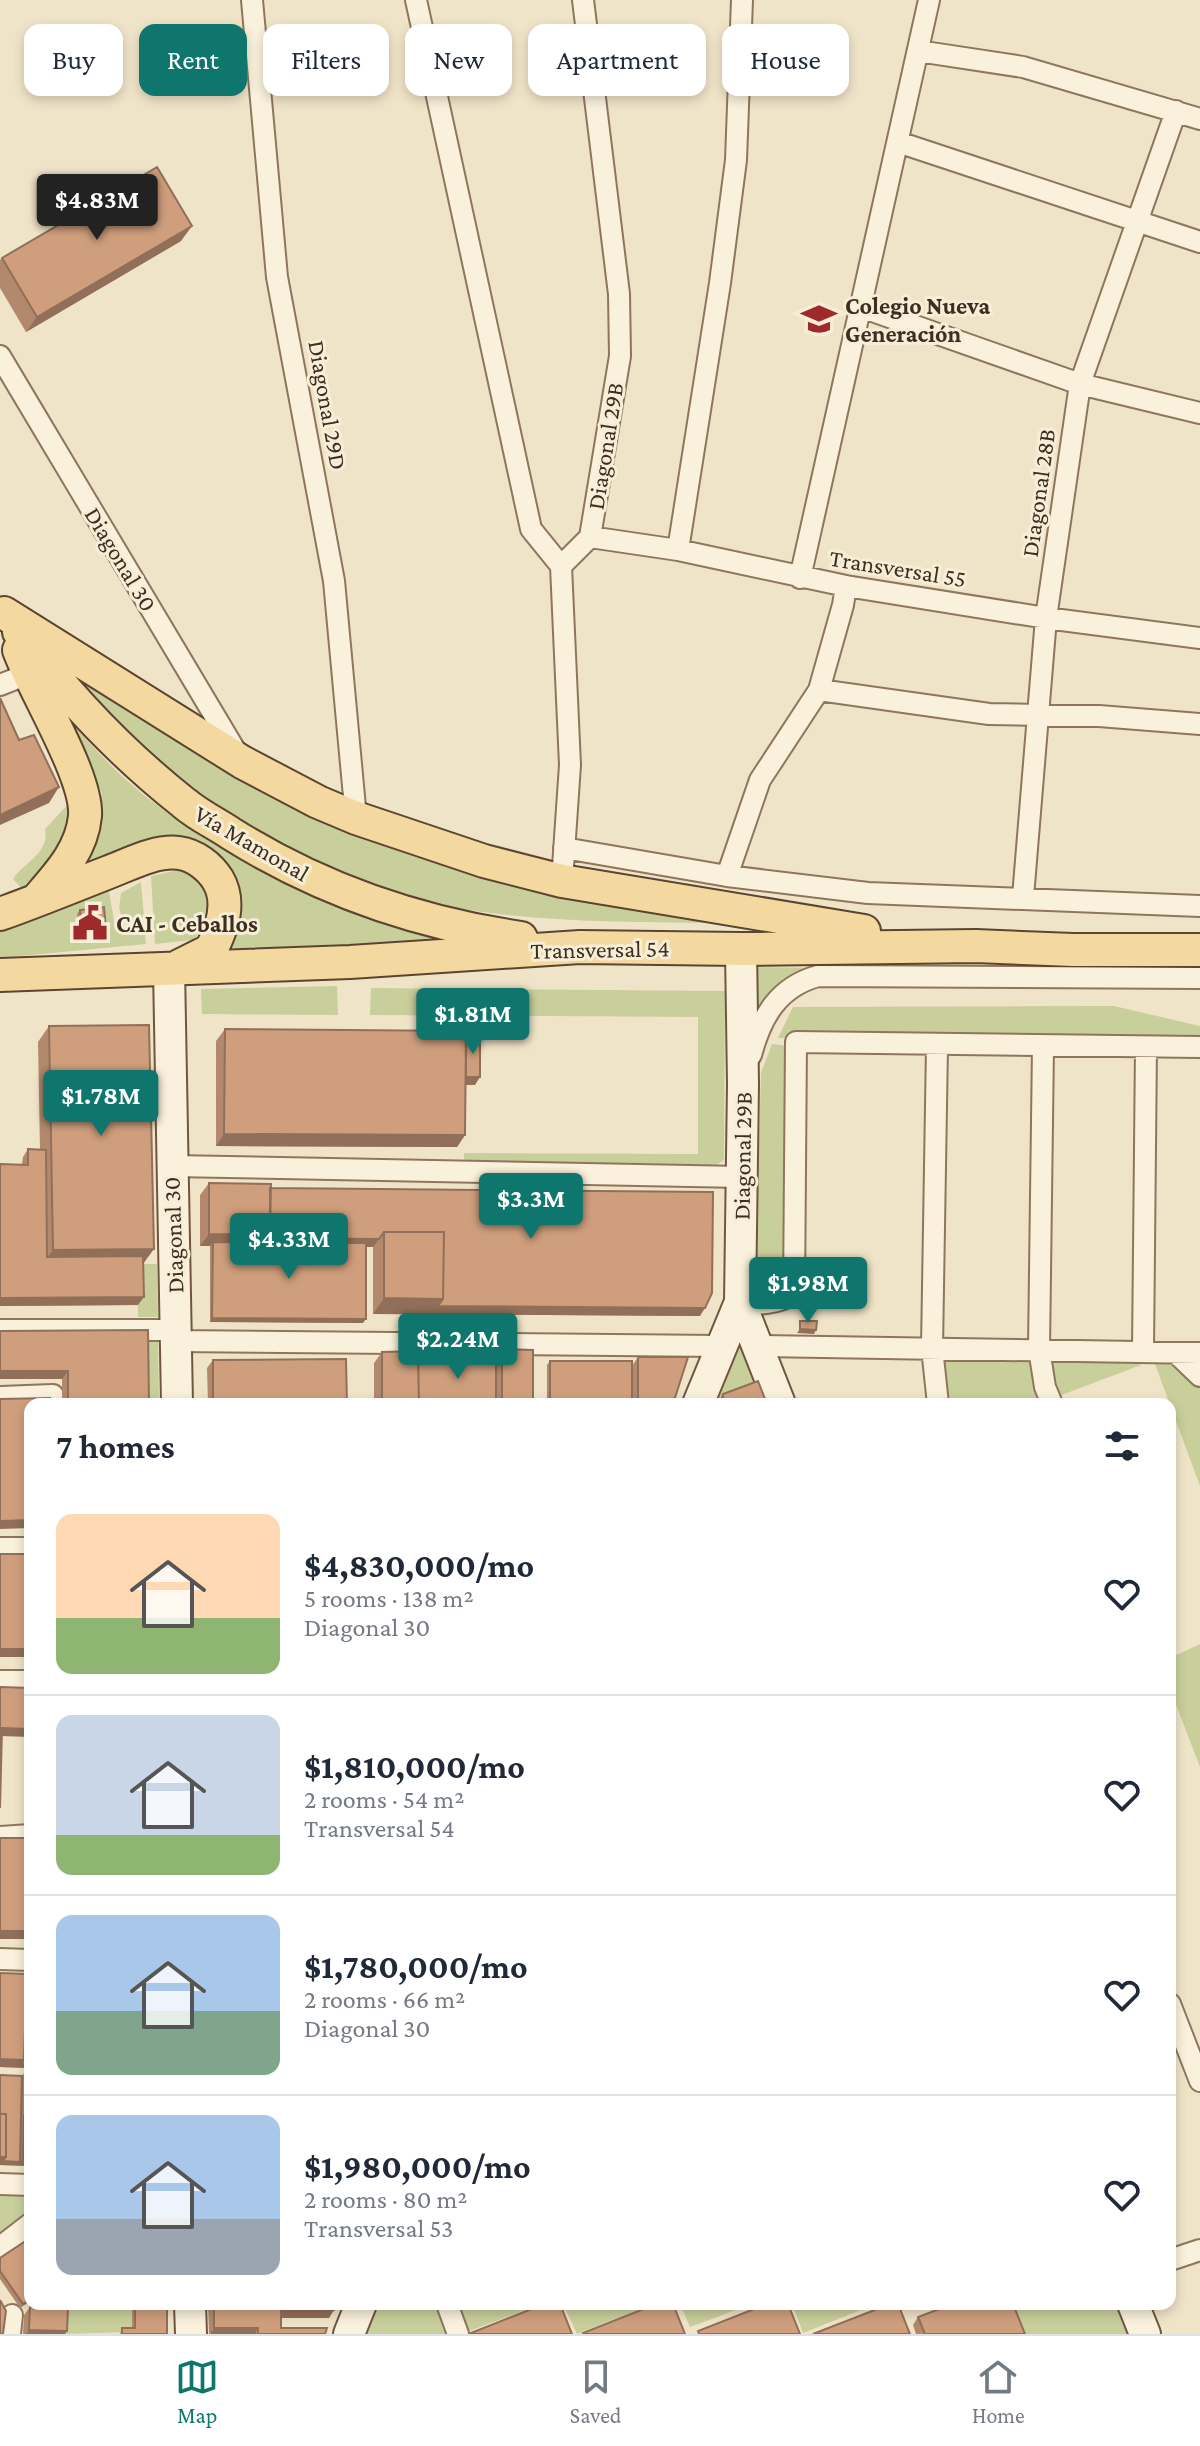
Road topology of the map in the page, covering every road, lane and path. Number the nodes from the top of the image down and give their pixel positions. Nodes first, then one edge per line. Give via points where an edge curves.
1 (252, 0) edge
2 (416, 0) edge
3 (583, 0) edge
4 (742, 0) edge
5 (929, 0) edge
6 (918, 51) junction
7 (1176, 111) junction
8 (1200, 119) edge
9 (898, 142) junction
10 (1136, 221) junction
11 (1200, 242) edge
12 (861, 307) junction
13 (0, 356) edge
14 (1080, 384) junction
15 (1200, 413) edge
16 (590, 537) junction
17 (678, 550) junction
18 (561, 566) junction
19 (800, 578) junction
20 (846, 586) junction
21 (2, 610) edge
22 (1046, 618) junction
23 (1200, 638) edge
24 (24, 675) edge
25 (819, 690) junction
26 (1036, 716) junction
27 (1200, 724) edge
28 (242, 762) junction
29 (356, 818) junction
30 (564, 848) junction
31 (727, 876) junction
32 (562, 881) junction
33 (1023, 897) junction
34 (35, 901) junction
35 (1200, 906) edge
36 (0, 914) edge
37 (976, 946) junction
38 (580, 947) junction
39 (741, 949) junction
40 (1200, 950) edge
41 (169, 969) junction
42 (0, 975) edge
43 (1200, 978) edge
44 (937, 1046) junction
45 (1043, 1046) junction
46 (1146, 1047) junction
47 (1200, 1047) edge
48 (743, 1084) junction
49 (172, 1166) junction
50 (742, 1177) junction
51 (740, 1302) junction
52 (0, 1330) edge
53 (176, 1335) junction
54 (720, 1346) junction
55 (757, 1346) junction
56 (932, 1348) junction
57 (1039, 1349) junction
58 (1143, 1350) junction
59 (1176, 1353) junction
60 (1200, 1353) edge
61 (1200, 1376) edge
62 (0, 1397) edge
63 (53, 1398) edge
64 (177, 1398) edge
65 (700, 1398) edge
66 (778, 1398) edge
67 (937, 1398) edge
68 (1050, 1398) edge
69 (0, 1548) edge
70 (24, 1548) edge
71 (0, 1681) edge
72 (24, 1681) edge
73 (24, 1835) edge
74 (0, 1837) edge
75 (0, 1959) edge
76 (24, 1960) edge
77 (1176, 2019) edge
78 (1200, 2081) edge
79 (0, 2184) edge
80 (24, 2185) edge
81 (24, 2229) edge
82 (0, 2247) edge
83 (1200, 2250) edge
84 (1176, 2258) edge
85 (190, 2310) edge
86 (359, 2310) edge
87 (449, 2310) edge
88 (1135, 2310) edge
89 (191, 2334) edge
90 (349, 2334) edge
91 (458, 2334) edge
92 (1145, 2334) edge

1 - 29 street, Diagonal 29D via 277,277 334,581
2 - 18 street via 531,529
3 - 16 street, Diagonal 29B via 619,294 620,356
4 - 17 street via 736,160
5 - 6 street
6 - 7 street via 1023,67
6 - 9 street
7 - 8 street
7 - 10 street, Diagonal 28B
9 - 10 street
9 - 12 street
10 - 11 street
10 - 14 street, Diagonal 28B
12 - 14 street
12 - 19 street
13 - 28 street, Diagonal 30
14 - 15 street
14 - 22 street, Diagonal 28B
16 - 17 street, Transversal 55
16 - 18 street, Diagonal 29B
17 - 19 street, Transversal 55
18 - 30 street via 570,765
19 - 20 street, Transversal 55
20 - 22 street, Transversal 55
20 - 25 street
21 - 24 main road, Vía Mamonal
21 - 28 main road
22 - 23 street, Transversal 55
22 - 26 street, Diagonal 28B
24 - 34 main road via 74,771 85,811 79,840 65,867
24 - 38 main road, Vía Mamonal via 86,713 185,805 303,874 429,921
25 - 26 street
25 - 31 street via 760,780
26 - 27 street
26 - 33 street, Diagonal 28B
28 - 29 main road
29 - 32 main road
30 - 31 street
30 - 32 street
31 - 33 street via 868,893
32 - 37 main road
33 - 35 street
34 - 36 main road
34 - 41 main road via 147,858 178,852 192,856 219,882 223,922 211,950
37 - 39 main road, Transversal 54
37 - 40 main road, Transversal 54
38 - 39 main road, Transversal 54
38 - 41 main road, Transversal 54
39 - 48 street, Diagonal 29B
41 - 42 main road, Transversal 54
41 - 49 street, Diagonal 30
43 - 48 street via 818,976 797,983 772,1006 757,1033
44 - 45 street
44 - 51 street via 796,1042 794,1294 779,1302
44 - 56 street
45 - 46 street
45 - 57 street
46 - 47 street
46 - 58 street
48 - 50 street, Diagonal 29B
49 - 50 street
49 - 53 street, Diagonal 30
50 - 51 street, Diagonal 29B
51 - 54 street
51 - 55 street, Diagonal 29B
52 - 53 street
53 - 54 street
53 - 64 street, Diagonal 30
54 - 65 street
55 - 56 street
55 - 66 street, Diagonal 29B
56 - 57 street
56 - 67 street
57 - 58 street
57 - 68 street
58 - 59 street
59 - 60 street
59 - 61 street
62 - 63 street
69 - 70 street
71 - 72 street
73 - 74 street
75 - 76 street
77 - 78 street
79 - 80 street
81 - 82 street
83 - 84 street
85 - 89 street
86 - 90 street
87 - 91 street
88 - 92 street

